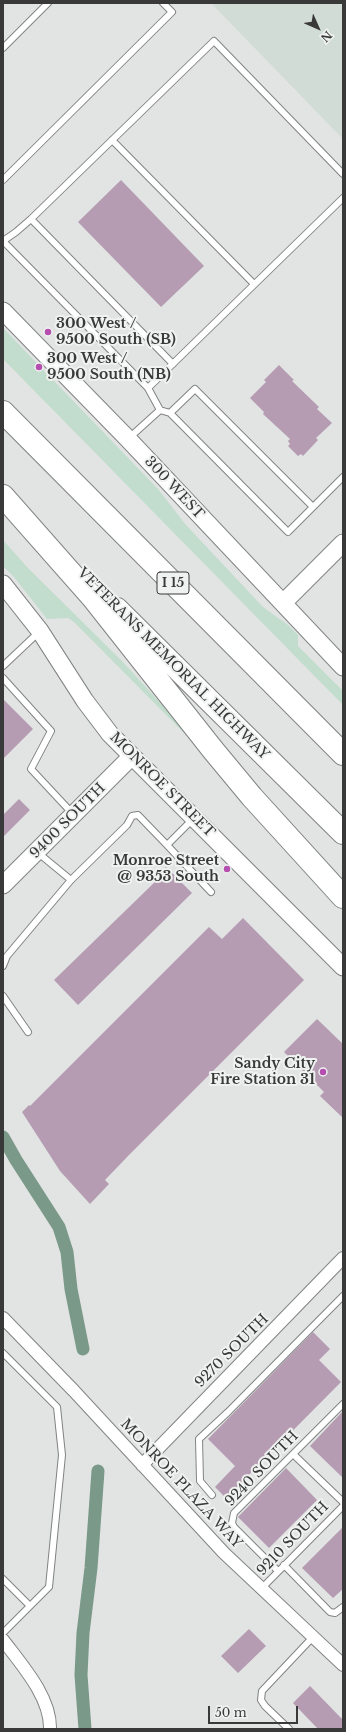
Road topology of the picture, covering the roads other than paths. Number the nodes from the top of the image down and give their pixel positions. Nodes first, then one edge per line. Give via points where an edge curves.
1 (48, 3) edge
2 (163, 3) edge
3 (3, 48) edge
4 (112, 140) junction
5 (343, 174) edge
6 (3, 180) edge
7 (343, 198) edge
8 (31, 219) junction
9 (3, 241) edge
10 (254, 284) junction
11 (3, 311) edge
12 (173, 364) junction
13 (148, 388) junction
14 (160, 410) junction
15 (3, 412) edge
16 (170, 413) junction
17 (128, 439) junction
18 (343, 477) edge
19 (3, 495) edge
20 (313, 507) junction
21 (343, 542) edge
22 (3, 584) edge
23 (283, 603) junction
24 (40, 631) junction
25 (3, 666) edge
26 (343, 668) edge
27 (3, 678) edge
28 (343, 754) edge
29 (132, 756) junction
30 (73, 815) junction
31 (194, 818) junction
32 (343, 833) edge
33 (167, 845) junction
34 (36, 852) junction
35 (71, 880) junction
36 (3, 885) edge
37 (210, 892) dead end
38 (343, 897) edge
39 (3, 966) edge
40 (343, 966) edge
41 (3, 996) edge
42 (28, 1032) dead end
43 (343, 1258) edge
44 (343, 1296) edge
45 (3, 1318) edge
46 (3, 1353) edge
47 (343, 1404) edge
48 (293, 1454) junction
49 (142, 1465) junction
50 (212, 1495) dead end
51 (343, 1502) edge
52 (343, 1506) edge
53 (284, 1565) junction
54 (278, 1571) junction
55 (3, 1580) edge
56 (261, 1589) junction
57 (30, 1606) junction
58 (343, 1607) edge
59 (3, 1633) edge
60 (313, 1637) junction
61 (3, 1640) edge
62 (343, 1665) edge
63 (50, 1729) edge
64 (289, 1729) edge

1 - 3 lane
2 - 6 lane via 172,12
4 - 5 lane via 214,41
4 - 8 lane
4 - 10 lane
7 - 10 lane
8 - 9 lane
8 - 12 lane
9 - 13 lane
10 - 12 lane
11 - 17 street, 300 WEST
12 - 13 lane
13 - 14 lane
14 - 16 lane
14 - 17 lane
15 - 28 highway, I 15
16 - 20 lane via 195,389
16 - 20 lane via 288,532
17 - 23 street, 300 WEST
18 - 20 lane
19 - 32 highway, VETERANS MEMORIAL HIGHWAY
19 - 38 highway via 93,598 248,791
21 - 23 street
22 - 24 street, MONROE STREET
23 - 26 street, 300 WEST
24 - 25 lane
24 - 29 street, MONROE STREET via 85,701 110,734
27 - 30 lane via 51,731 32,769
29 - 30 street, 9400 SOUTH
29 - 31 street, MONROE STREET
30 - 34 street, 9400 SOUTH
31 - 33 lane
31 - 40 street, MONROE STREET
33 - 35 lane via 138,815 132,816 127,825
33 - 37 lane
34 - 35 lane
34 - 36 street, 9400 SOUTH
35 - 39 lane via 7,956
41 - 42 lane
43 - 49 street, 9270 SOUTH
44 - 50 lane via 199,1439 200,1481
45 - 49 street, MONROE PLAZA WAY
46 - 57 lane via 57,1407 62,1455 50,1587
47 - 48 lane, 9240 SOUTH
48 - 51 lane
48 - 54 lane, 9240 SOUTH via 234,1513 233,1517 234,1527
49 - 56 street, MONROE PLAZA WAY
52 - 53 lane, 9210 SOUTH
53 - 54 lane, 9210 SOUTH
53 - 58 lane via 330,1612 335,1613
54 - 56 lane, 9210 SOUTH
55 - 57 lane
56 - 60 street, MONROE PLAZA WAY
57 - 59 lane
60 - 62 street, MONROE PLAZA WAY
60 - 64 lane via 262,1691 261,1700 265,1706
61 - 63 street via 31,1678 44,1702

